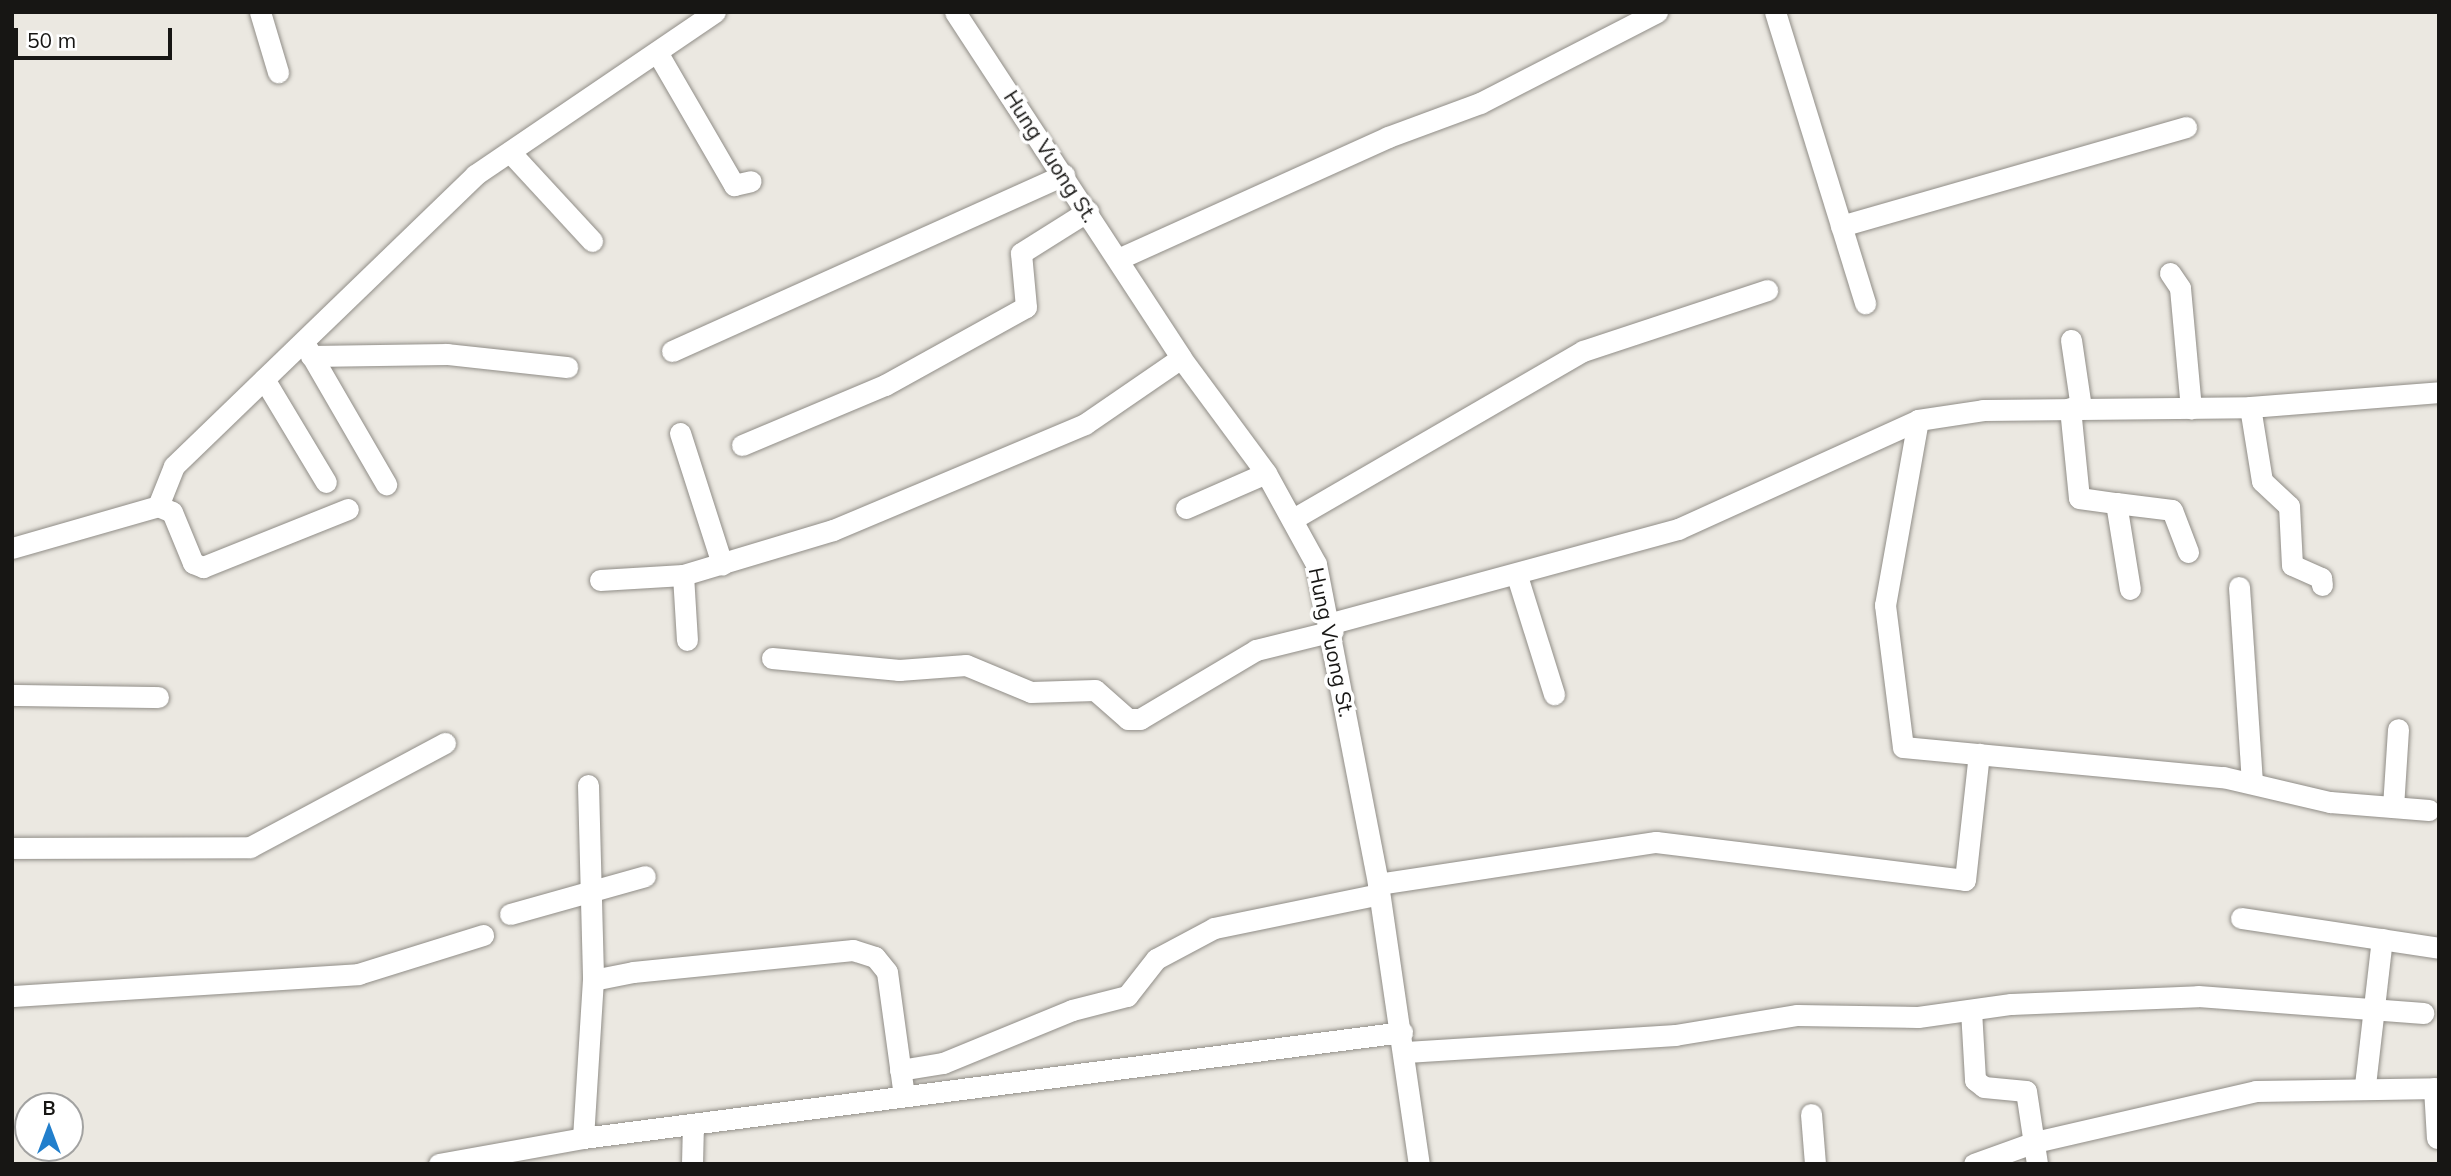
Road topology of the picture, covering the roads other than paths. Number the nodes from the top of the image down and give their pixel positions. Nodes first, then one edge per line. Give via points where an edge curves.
1 (260, 12) edge
2 (715, 12) edge
3 (956, 12) edge
4 (1657, 12) edge
5 (1775, 12) edge
6 (657, 52) junction
7 (278, 72) dead end
8 (2186, 127) dead end
9 (510, 152) junction
10 (1064, 175) junction
11 (751, 181) dead end
12 (1088, 211) junction
13 (1841, 226) junction
14 (592, 241) dead end
15 (1118, 259) junction
16 (2170, 273) dead end
17 (1768, 290) dead end
18 (1865, 303) dead end
19 (2071, 340) dead end
20 (307, 348) junction
21 (672, 351) dead end
22 (1181, 358) junction
23 (567, 367) dead end
24 (264, 379) junction
25 (2439, 392) edge
26 (2250, 407) junction
27 (2075, 408) junction
28 (2191, 408) junction
29 (1918, 420) junction
30 (680, 433) dead end
31 (742, 445) dead end
32 (1266, 473) junction
33 (326, 482) dead end
34 (386, 484) dead end
35 (2116, 503) junction
36 (158, 506) junction
37 (348, 509) dead end
38 (1186, 509) dead end
39 (1293, 519) junction
40 (12, 548) edge
41 (2188, 552) dead end
42 (722, 564) junction
43 (683, 575) junction
44 (1517, 576) junction
45 (600, 580) dead end
46 (2322, 585) dead end
47 (2239, 587) dead end
48 (2130, 589) dead end
49 (1333, 627) junction
50 (687, 640) dead end
51 (772, 658) dead end
52 (1554, 694) dead end
53 (12, 695) edge
54 (158, 697) dead end
55 (2398, 729) dead end
56 (445, 743) dead end
57 (1979, 754) junction
58 (2252, 783) junction
59 (588, 785) dead end
60 (2393, 807) junction
61 (2429, 810) dead end
62 (12, 848) edge
63 (645, 876) dead end
64 (1378, 889) junction
65 (590, 894) junction
66 (510, 914) dead end
67 (2241, 918) dead end
68 (483, 935) dead end
69 (2382, 939) junction
70 (2439, 948) edge
71 (593, 979) junction
72 (12, 996) edge
73 (1971, 1010) junction
74 (2372, 1010) junction
75 (2423, 1013) dead end
76 (1404, 1042) junction
77 (900, 1070) junction
78 (2365, 1085) junction
79 (2437, 1088) edge
80 (904, 1096) junction
81 (1811, 1114) dead end
82 (693, 1124) junction
83 (583, 1138) junction
84 (2437, 1138) edge
85 (2035, 1142) junction
86 (439, 1164) edge
87 (692, 1164) edge
88 (1419, 1164) edge
89 (1815, 1164) edge
90 (1974, 1164) edge
91 (2037, 1164) edge

1 - 7 street
2 - 6 street
3 - 10 street, Hung Vuong St.
4 - 15 street via 1480,103 1388,137
5 - 13 street
6 - 9 street
6 - 11 street via 734,185
8 - 13 street
9 - 14 street
9 - 20 street via 475,175
10 - 12 street, Hung Vuong St.
10 - 21 street
12 - 15 street, Hung Vuong St.
12 - 31 street via 1021,253 1026,307 885,385
13 - 18 street
15 - 22 street, Hung Vuong St.
16 - 28 street via 2180,288
17 - 39 street via 1583,351
19 - 27 street
20 - 23 street
20 - 24 street
20 - 34 street
22 - 32 street, Hung Vuong St.
22 - 42 street via 1085,424 833,530
24 - 33 street
24 - 36 street via 164,476
25 - 26 street
26 - 28 street
26 - 46 street via 2262,481 2289,506 2292,565 2321,578
27 - 28 street
27 - 29 street via 1983,410
27 - 35 street via 2079,498
29 - 44 street via 1826,457 1712,517
29 - 57 street via 1885,605 1899,737 1913,751
30 - 42 street
32 - 38 street
32 - 39 street, Hung Vuong St.
35 - 41 street via 2172,510
35 - 48 street
36 - 37 street via 172,512 196,568
36 - 40 street
39 - 49 street, Hung Vuong St. via 1317,564
42 - 43 street
43 - 45 street
43 - 50 street
44 - 49 street
44 - 52 street
47 - 58 street
49 - 51 street via 1256,650 1140,719 1128,719 1096,690 1031,692 966,665 899,670
49 - 64 street, Hung Vuong St.
53 - 54 street
55 - 60 street
56 - 62 street via 250,847
57 - 58 street
57 - 64 street via 1965,880 1656,842
58 - 60 street via 2330,802
59 - 65 street
60 - 61 street
63 - 65 street
64 - 76 street, Hung Vuong St.
64 - 77 street via 1214,928 1156,959 1127,996 1072,1010 943,1063
65 - 66 street
65 - 71 street
67 - 69 street
68 - 72 street via 358,974
69 - 70 street
69 - 74 street
71 - 77 street via 853,950 875,957 887,972
71 - 83 street
73 - 74 street via 2198,996
73 - 76 street via 1918,1017 1797,1015 1675,1035
73 - 85 street via 1975,1080 1984,1087 2026,1091
74 - 75 street
74 - 78 street
76 - 80 street
76 - 88 street, Hung Vuong St.
77 - 80 street
78 - 79 street
78 - 85 street via 2256,1091
79 - 84 street
80 - 82 street
81 - 89 street
82 - 83 street
82 - 87 street
83 - 86 street
85 - 90 street
85 - 91 street

